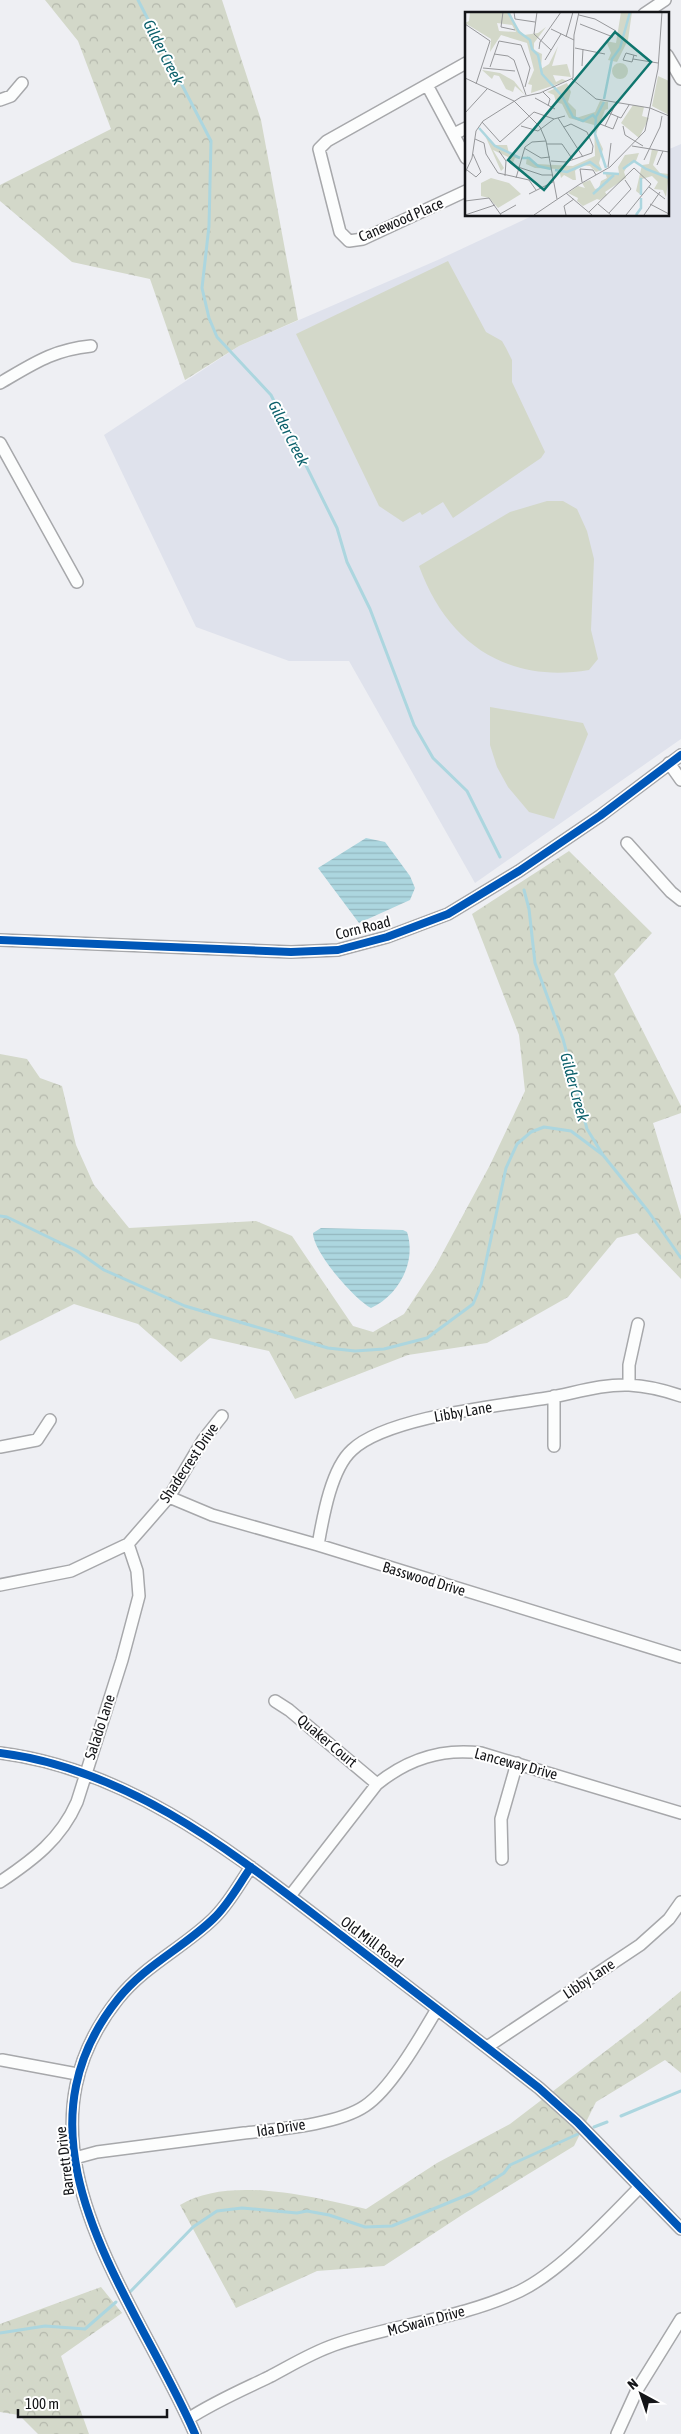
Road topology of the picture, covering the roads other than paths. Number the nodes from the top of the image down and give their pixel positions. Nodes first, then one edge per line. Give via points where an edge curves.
1 (665, 0) edge
2 (647, 12) edge
3 (668, 58) edge
4 (465, 64) edge
5 (681, 79) edge
6 (22, 83) dead end
7 (427, 85) junction
8 (0, 100) edge
9 (465, 128) edge
10 (454, 134) junction
11 (465, 156) edge
12 (465, 191) edge
13 (91, 346) dead end
14 (0, 383) edge
15 (0, 444) edge
16 (77, 582) dead end
17 (681, 755) edge
18 (670, 764) junction
19 (681, 780) edge
20 (627, 843) dead end
21 (681, 900) edge
22 (0, 940) edge
23 (638, 1324) dead end
24 (629, 1385) junction
25 (554, 1396) junction
26 (681, 1396) edge
27 (222, 1416) dead end
28 (50, 1420) dead end
29 (554, 1446) dead end
30 (0, 1447) edge
31 (169, 1497) junction
32 (128, 1544) junction
33 (318, 1545) junction
34 (0, 1585) edge
35 (681, 1656) edge
36 (275, 1701) dead end
37 (0, 1753) edge
38 (517, 1763) junction
39 (85, 1774) junction
40 (377, 1784) junction
41 (681, 1813) edge
42 (502, 1858) dead end
43 (251, 1867) junction
44 (0, 1882) edge
45 (290, 1896) junction
46 (681, 1902) edge
47 (437, 2009) junction
48 (487, 2047) junction
49 (2, 2060) dead end
50 (77, 2074) junction
51 (75, 2158) junction
52 (640, 2187) junction
53 (681, 2229) edge
54 (681, 2319) edge
55 (188, 2419) junction
56 (195, 2434) edge
57 (617, 2434) edge

1 - 2 street
3 - 5 street
4 - 7 street, Canewood Place
6 - 8 street via 11,96
7 - 10 street
7 - 12 street, Canewood Place via 320,146 340,232 349,241 363,239
9 - 10 street
10 - 11 street
13 - 14 street via 53,353
15 - 16 street
17 - 18 street, Corn Road
18 - 19 street
18 - 22 street, Corn Road via 600,816 480,896 440,917 387,937 338,950 291,952
20 - 21 street
23 - 24 street via 629,1365
24 - 25 street, Libby Lane
24 - 26 street, Libby Lane via 656,1388
25 - 29 street
25 - 33 street, Libby Lane via 423,1419 398,1426 356,1446 337,1470
27 - 31 street, Shadecrest Drive via 203,1440
28 - 30 street via 37,1440
31 - 32 street, Shadecrest Drive
31 - 33 street, Basswood Drive via 212,1515
32 - 34 street, Shadecrest Drive via 71,1571
32 - 39 street, Salado Lane via 138,1571 138,1596 122,1660
33 - 35 street, Basswood Drive
36 - 40 street, Quaker Court
37 - 39 street, Old Mill Road via 53,1763
38 - 40 street, Lanceway Drive via 481,1753 448,1751 406,1764
38 - 41 street, Lanceway Drive
38 - 42 street via 501,1819
39 - 43 street, Old Mill Road via 163,1808
39 - 44 street, Salado Lane via 75,1806 61,1831 41,1852
40 - 45 street, Lanceway Drive
43 - 45 street, Old Mill Road
43 - 50 street, Barrett Drive via 213,1919 141,1975 117,1999 94,2036
45 - 47 street, Old Mill Road
46 - 48 street, Libby Lane via 663,1925 640,1945
47 - 48 street, Old Mill Road
47 - 51 street, Ida Drive via 381,2092 353,2113 288,2128 97,2152
48 - 52 street, Old Mill Road via 577,2122
49 - 50 street
50 - 51 street, Barrett Drive via 72,2133
51 - 55 street, Barrett Drive via 82,2199 104,2256
52 - 53 street, Old Mill Road
52 - 55 street, McSwain Drive via 566,2257 520,2291 431,2321 334,2346 208,2406
54 - 57 street via 637,2390
55 - 56 street, Barrett Drive

